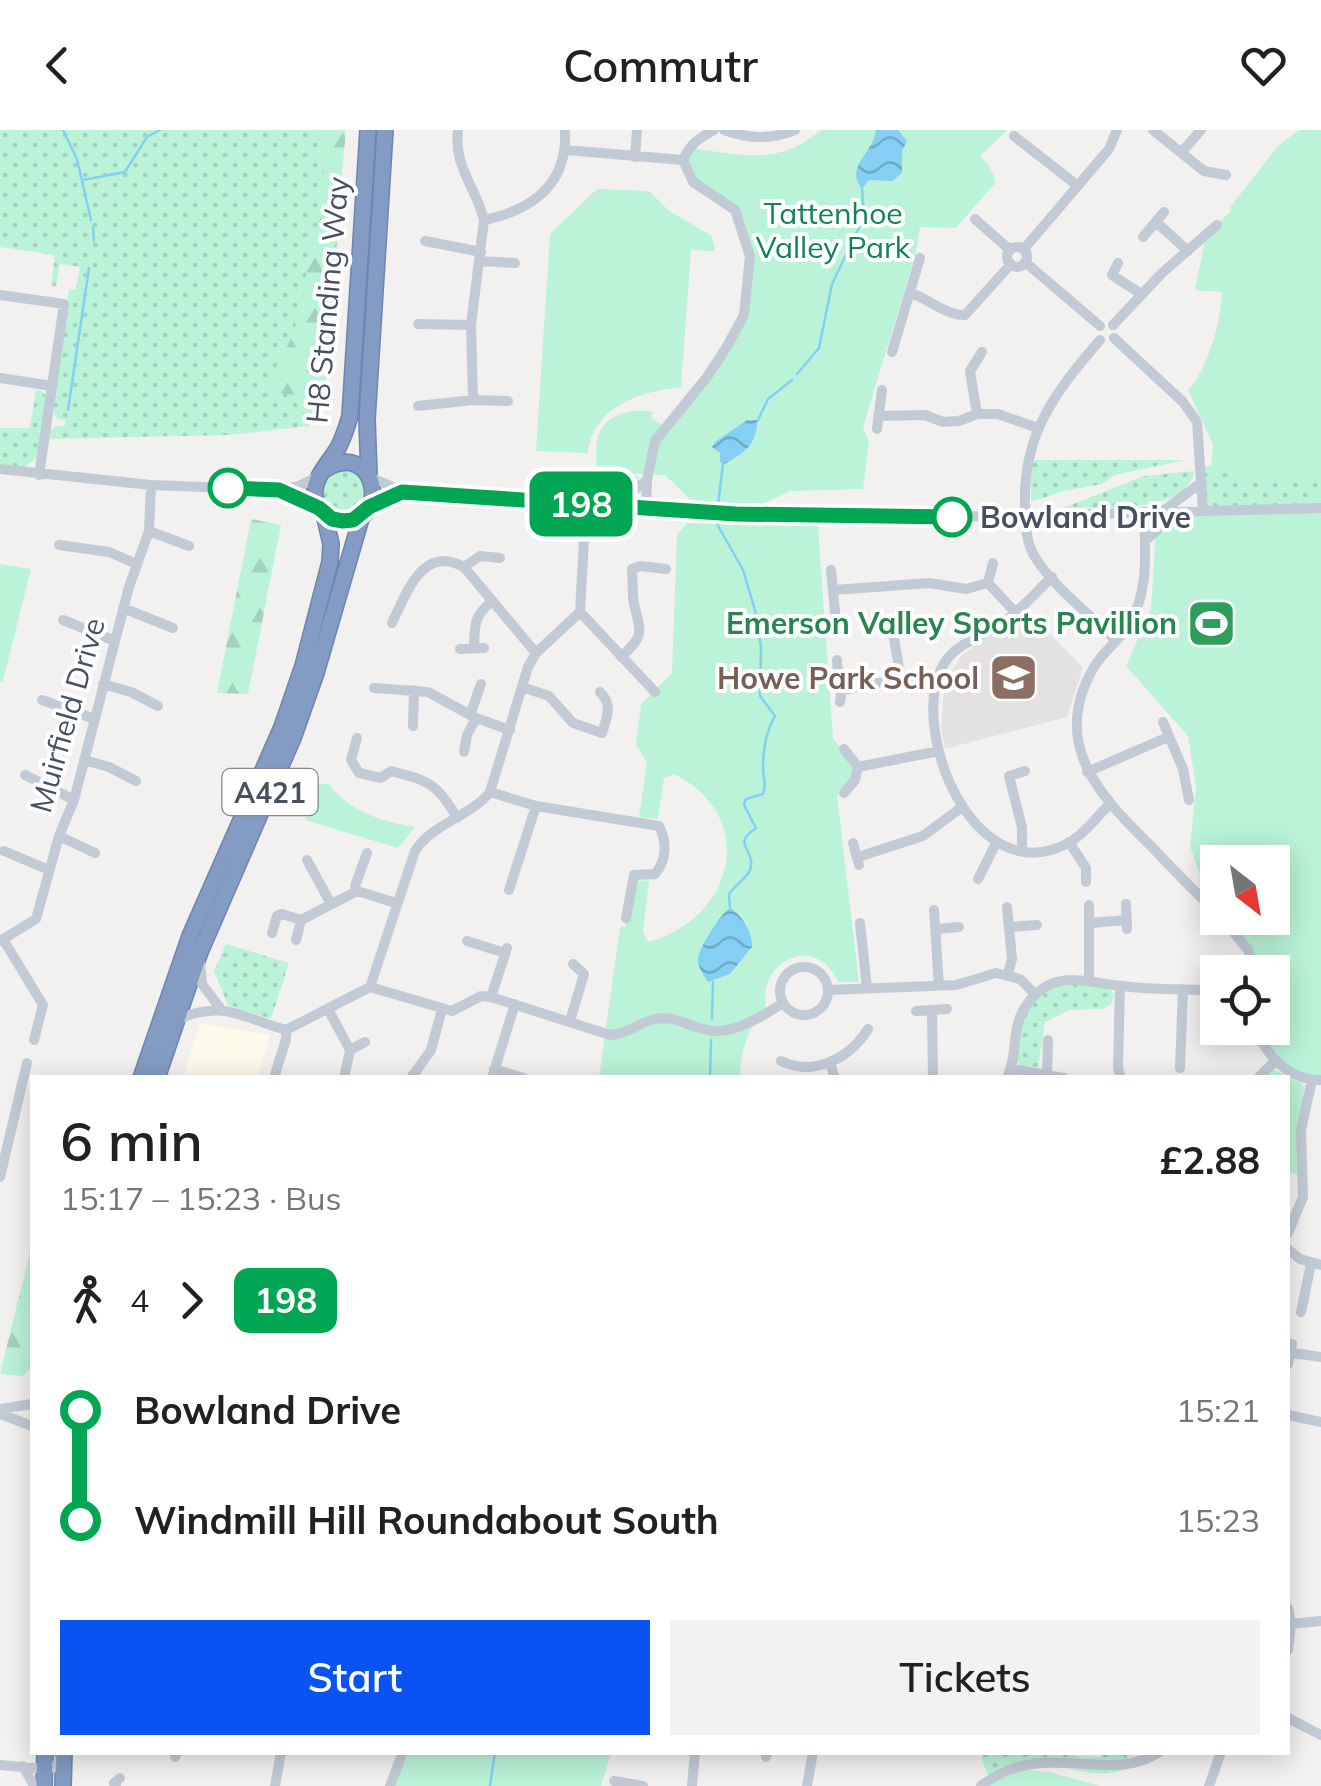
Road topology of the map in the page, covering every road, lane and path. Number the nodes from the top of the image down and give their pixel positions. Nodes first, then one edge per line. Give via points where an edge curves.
1 (368, 130) edge
2 (384, 130) edge
3 (458, 130) edge
4 (565, 130) edge
5 (636, 130) edge
6 (714, 130) edge
7 (724, 130) edge
8 (795, 130) edge
9 (1118, 130) edge
10 (1153, 130) edge
11 (1201, 130) edge
12 (776, 133) edge
13 (1014, 136) dead end
14 (566, 150) junction
15 (1181, 153) junction
16 (635, 157) junction
17 (683, 160) junction
18 (1226, 175) dead end
19 (1078, 186) junction
20 (975, 219) dead end
21 (484, 220) junction
22 (1217, 225) dead end
23 (1143, 237) dead end
24 (426, 241) dead end
25 (1024, 249) junction
26 (1010, 250) junction
27 (1188, 251) junction
28 (480, 256) junction
29 (920, 258) dead end
30 (1026, 262) junction
31 (515, 263) dead end
32 (1118, 263) dead end
33 (1010, 264) junction
34 (911, 293) junction
35 (1141, 294) junction
36 (0, 295) edge
37 (418, 324) dead end
38 (471, 325) junction
39 (1100, 326) junction
40 (1113, 326) junction
41 (1114, 338) junction
42 (1100, 340) junction
43 (892, 352) dead end
44 (982, 352) dead end
45 (0, 378) edge
46 (52, 386) junction
47 (882, 390) dead end
48 (473, 400) junction
49 (508, 401) dead end
50 (418, 406) dead end
51 (977, 414) junction
52 (358, 418) junction
53 (1038, 428) junction
54 (0, 469) edge
55 (321, 473) junction
56 (39, 475) junction
57 (369, 476) junction
58 (647, 480) junction
59 (1202, 482) junction
60 (151, 485) junction
61 (279, 490) junction
62 (402, 492) junction
63 (586, 504) junction
64 (603, 505) junction
65 (634, 508) junction
66 (1321, 508) edge
67 (646, 510) junction
68 (1197, 510) junction
69 (322, 511) junction
70 (366, 511) junction
71 (1144, 512) junction
72 (1162, 512) junction
73 (148, 531) junction
74 (585, 535) junction
75 (1145, 542) junction
76 (59, 544) dead end
77 (188, 546) dead end
78 (500, 558) dead end
79 (993, 563) dead end
80 (137, 564) junction
81 (464, 567) junction
82 (666, 569) dead end
83 (832, 570) dead end
84 (1052, 577) junction
85 (988, 584) junction
86 (834, 590) junction
87 (492, 602) junction
88 (123, 608) junction
89 (580, 612) junction
90 (835, 612) dead end
91 (1015, 612) junction
92 (63, 620) dead end
93 (392, 622) dead end
94 (173, 628) dead end
95 (893, 633) dead end
96 (1116, 640) junction
97 (115, 642) junction
98 (895, 647) junction
99 (460, 648) dead end
100 (882, 650) dead end
101 (536, 652) junction
102 (621, 656) junction
103 (837, 660) dead end
104 (938, 676) junction
105 (901, 679) junction
106 (104, 684) junction
107 (481, 684) dead end
108 (522, 687) junction
109 (374, 688) dead end
110 (414, 690) junction
111 (600, 692) dead end
112 (655, 692) dead end
113 (42, 700) dead end
114 (158, 706) dead end
115 (473, 716) junction
116 (95, 719) junction
117 (1162, 722) dead end
118 (413, 726) dead end
119 (510, 730) junction
120 (1168, 736) junction
121 (358, 739) dead end
122 (844, 748) dead end
123 (938, 751) junction
124 (464, 752) dead end
125 (84, 760) junction
126 (858, 767) junction
127 (1025, 771) dead end
128 (1087, 772) junction
129 (25, 775) dead end
130 (136, 781) dead end
131 (490, 792) junction
132 (844, 793) dead end
133 (74, 800) junction
134 (1189, 800) dead end
135 (1109, 805) junction
136 (536, 806) junction
137 (962, 806) junction
138 (457, 818) junction
139 (59, 836) junction
140 (996, 842) junction
141 (1069, 842) junction
142 (853, 843) dead end
143 (1022, 850) junction
144 (4, 852) dead end
145 (95, 853) dead end
146 (367, 853) dead end
147 (307, 860) dead end
148 (49, 870) junction
149 (977, 871) dead end
150 (1086, 882) dead end
151 (509, 890) dead end
152 (357, 891) junction
153 (1200, 895) edge
154 (396, 903) junction
155 (331, 904) junction
156 (1126, 904) dead end
157 (1089, 905) dead end
158 (1008, 906) dead end
159 (934, 910) dead end
160 (626, 918) dead end
161 (302, 920) junction
162 (860, 923) dead end
163 (1090, 923) junction
164 (1037, 925) dead end
165 (959, 927) dead end
166 (1011, 927) junction
167 (936, 929) junction
168 (272, 933) dead end
169 (1, 940) edge
170 (296, 940) dead end
171 (467, 940) dead end
172 (200, 952) junction
173 (573, 964) dead end
174 (1008, 974) junction
175 (1089, 979) junction
176 (938, 986) junction
177 (1120, 986) junction
178 (370, 987) junction
179 (866, 988) junction
180 (1184, 989) junction
181 (829, 990) junction
182 (1200, 990) edge
183 (1035, 994) junction
184 (491, 997) junction
185 (783, 1003) junction
186 (515, 1004) junction
187 (221, 1009) junction
188 (328, 1009) junction
189 (947, 1009) dead end
190 (442, 1010) junction
191 (932, 1010) junction
192 (916, 1011) dead end
193 (175, 1021) junction
194 (570, 1021) junction
195 (286, 1030) junction
196 (868, 1030) dead end
197 (34, 1040) dead end
198 (1048, 1040) dead end
199 (365, 1042) dead end
200 (1267, 1045) edge
201 (350, 1050) junction
202 (1275, 1061) junction
203 (28, 1063) dead end
204 (830, 1063) junction
205 (156, 1066) edge
206 (1180, 1068) dead end
207 (493, 1073) edge
208 (1009, 1073) edge
209 (1048, 1074) junction
210 (275, 1075) edge
211 (345, 1075) edge
212 (413, 1075) edge
213 (781, 1075) edge
214 (834, 1075) edge
215 (933, 1075) edge
216 (1052, 1075) edge
217 (1119, 1075) edge
218 (1261, 1075) edge
219 (1316, 1080) edge
220 (0, 1177) edge
221 (1290, 1228) edge
222 (1290, 1250) edge
223 (1316, 1265) edge
224 (1301, 1312) dead end
225 (1290, 1353) edge
226 (1321, 1356) edge
227 (30, 1405) edge
228 (2, 1412) edge
229 (1290, 1415) edge
230 (1321, 1422) edge
231 (30, 1425) edge
232 (1290, 1619) edge
233 (1321, 1621) edge
234 (1291, 1624) junction
235 (1290, 1633) edge
236 (1290, 1719) edge
237 (1321, 1735) edge
238 (64, 1755) edge
239 (280, 1755) edge
240 (401, 1755) edge
241 (695, 1755) edge
242 (813, 1755) edge
243 (1156, 1755) edge
244 (1220, 1755) edge
245 (0, 1765) edge
246 (45, 1765) edge
247 (20, 1766) junction
248 (1076, 1775) dead end
249 (1119, 1778) dead end
250 (614, 1780) dead end
251 (34, 1786) edge
252 (63, 1786) edge
253 (275, 1786) edge
254 (390, 1786) edge
255 (643, 1786) edge
256 (692, 1786) edge
257 (807, 1786) edge
258 (980, 1786) edge
259 (1209, 1786) edge

1 - 52 highway, H8 Standing Way / A421
2 - 52 highway, H8 Standing Way / A421
3 - 21 street via 455,150
4 - 14 street
5 - 16 street
6 - 17 street via 696,140
7 - 12 street via 749,138
8 - 12 street
9 - 19 street
10 - 15 street
11 - 15 street
13 - 19 street
14 - 16 street
14 - 21 street via 534,202
15 - 18 street via 1204,171
16 - 17 street
17 - 58 street via 693,182 735,210 750,256 744,314 708,377 657,436
19 - 25 street
20 - 26 street
21 - 28 street
22 - 27 street
23 - 27 street via 1160,217
24 - 28 street
25 - 26 street
25 - 30 street
26 - 33 street
27 - 35 street
28 - 31 street
28 - 38 street
29 - 34 street
30 - 33 street
30 - 39 street
32 - 35 street via 1108,273
33 - 34 street via 965,315
34 - 43 street
35 - 40 street
36 - 46 street via 64,304
37 - 38 street
38 - 48 street
39 - 40 street
39 - 42 street
40 - 41 street
41 - 42 street
41 - 59 street via 1197,422
42 - 53 street via 1061,385
44 - 51 street via 970,371
45 - 46 street
46 - 56 street
47 - 51 street via 877,422 926,415 960,421
48 - 49 street
48 - 50 street
51 - 53 street
52 - 55 highway, H8 Standing Way / A421
52 - 57 highway, H8 Standing Way / A421
53 - 84 street via 1024,474 1026,534
54 - 56 street
55 - 57 highway via 342,462
55 - 61 street
55 - 69 highway, A421 via 314,492
56 - 60 street
57 - 62 street
57 - 70 highway, A421 via 374,492
58 - 64 street
58 - 67 street
59 - 68 street
59 - 72 street
60 - 61 street
60 - 73 street, Muirfield Drive
61 - 69 street
62 - 63 street
62 - 70 street
63 - 64 street
63 - 74 street
64 - 65 street
65 - 67 street
65 - 74 street
66 - 68 street
67 - 71 street, bridge via 899,518
68 - 72 street
68 - 75 street via 1164,524
69 - 70 highway via 343,521
69 - 205 highway, A421 via 330,562 303,666 190,936
70 - 172 highway, A421 via 299,722
71 - 72 street
71 - 75 street
73 - 77 street
73 - 80 street, Muirfield Drive
74 - 89 street
75 - 96 street via 1141,595
76 - 80 street
78 - 81 street via 480,556
79 - 85 street
80 - 88 street, Muirfield Drive
81 - 87 street
81 - 93 street via 443,560 421,569
82 - 102 street via 632,569 641,633
83 - 86 street
84 - 91 street
84 - 96 street
85 - 86 street
85 - 91 street
86 - 90 street
87 - 99 street via 474,622 480,648
87 - 101 street
88 - 94 street
88 - 97 street, Muirfield Drive
89 - 101 street
89 - 102 street
91 - 104 street via 967,640
92 - 97 street
95 - 98 street
96 - 128 street via 1096,663 1081,699 1079,754
97 - 106 street, Muirfield Drive
98 - 100 street
98 - 105 street
101 - 108 street
102 - 112 street
103 - 105 street via 842,696
104 - 105 street
104 - 123 street
106 - 114 street
106 - 116 street, Muirfield Drive
107 - 115 street
108 - 111 street via 549,696 573,724 602,733 609,713
108 - 119 street
109 - 110 street
110 - 115 street
110 - 118 street
113 - 116 street
115 - 119 street
115 - 124 street
116 - 125 street, Muirfield Drive
117 - 120 street
119 - 131 street
120 - 128 street
120 - 134 street
121 - 138 street via 352,766 359,774 381,778 390,771 437,787
122 - 126 street
123 - 126 street
123 - 137 street
125 - 130 street
125 - 133 street, Muirfield Drive
126 - 132 street
127 - 143 street via 1009,776
128 - 135 street
129 - 133 street
131 - 136 street
131 - 138 street
133 - 139 street, Muirfield Drive
135 - 141 street
135 - 153 street
136 - 151 street
136 - 160 street via 659,826 662,867 634,875
137 - 140 street
137 - 142 street via 923,836 858,861
138 - 154 street via 420,843
139 - 145 street
139 - 148 street, Muirfield Drive
140 - 143 street
140 - 149 street
141 - 143 street
141 - 150 street via 1086,868
144 - 148 street
146 - 152 street
147 - 155 street
148 - 169 street, Muirfield Drive via 36,918
152 - 154 street
152 - 155 street
154 - 178 street
155 - 161 street
156 - 163 street via 1127,925
157 - 163 street
158 - 166 street
159 - 167 street
161 - 168 street via 282,914
161 - 170 street
162 - 179 street
163 - 175 street
164 - 166 street
165 - 167 street
166 - 174 street
167 - 176 street
169 - 197 street via 43,1005
171 - 184 street via 506,950
172 - 187 street via 202,984
172 - 193 highway, A421
173 - 194 street via 584,974
174 - 176 street
174 - 183 street
175 - 177 street
175 - 183 street via 1066,980
176 - 179 street
177 - 180 street
177 - 217 street
178 - 188 street
178 - 190 street
179 - 181 street
180 - 182 street
180 - 206 street
181 - 185 street via 811,1014 795,1014
181 - 185 street via 823,975 802,967 783,980
183 - 208 street via 1019,1018
184 - 186 street
184 - 190 street
185 - 194 street via 717,1032 668,1018 610,1035
186 - 194 street
186 - 207 street
187 - 193 street
187 - 195 street
188 - 195 street
188 - 201 street
189 - 191 street
190 - 212 street via 430,1050
191 - 192 street
191 - 215 street
193 - 205 highway, A421
195 - 210 street
196 - 204 street via 864,1046
198 - 209 street
199 - 201 street
200 - 202 street
201 - 211 street
202 - 218 street
202 - 219 street
203 - 220 street
204 - 213 street via 783,1062
204 - 214 street
208 - 209 street
209 - 216 street
219 - 221 street via 1301,1130 1310,1171
222 - 223 street
223 - 224 street
225 - 226 street
227 - 228 street
228 - 231 street
229 - 230 street
232 - 234 street
233 - 234 street
234 - 235 street
236 - 237 street
238 - 252 highway
239 - 253 street
240 - 254 street
241 - 256 street
242 - 257 street
243 - 249 street
244 - 259 street
245 - 247 street
246 - 247 street
247 - 251 street
248 - 258 street via 1028,1766
250 - 255 street

